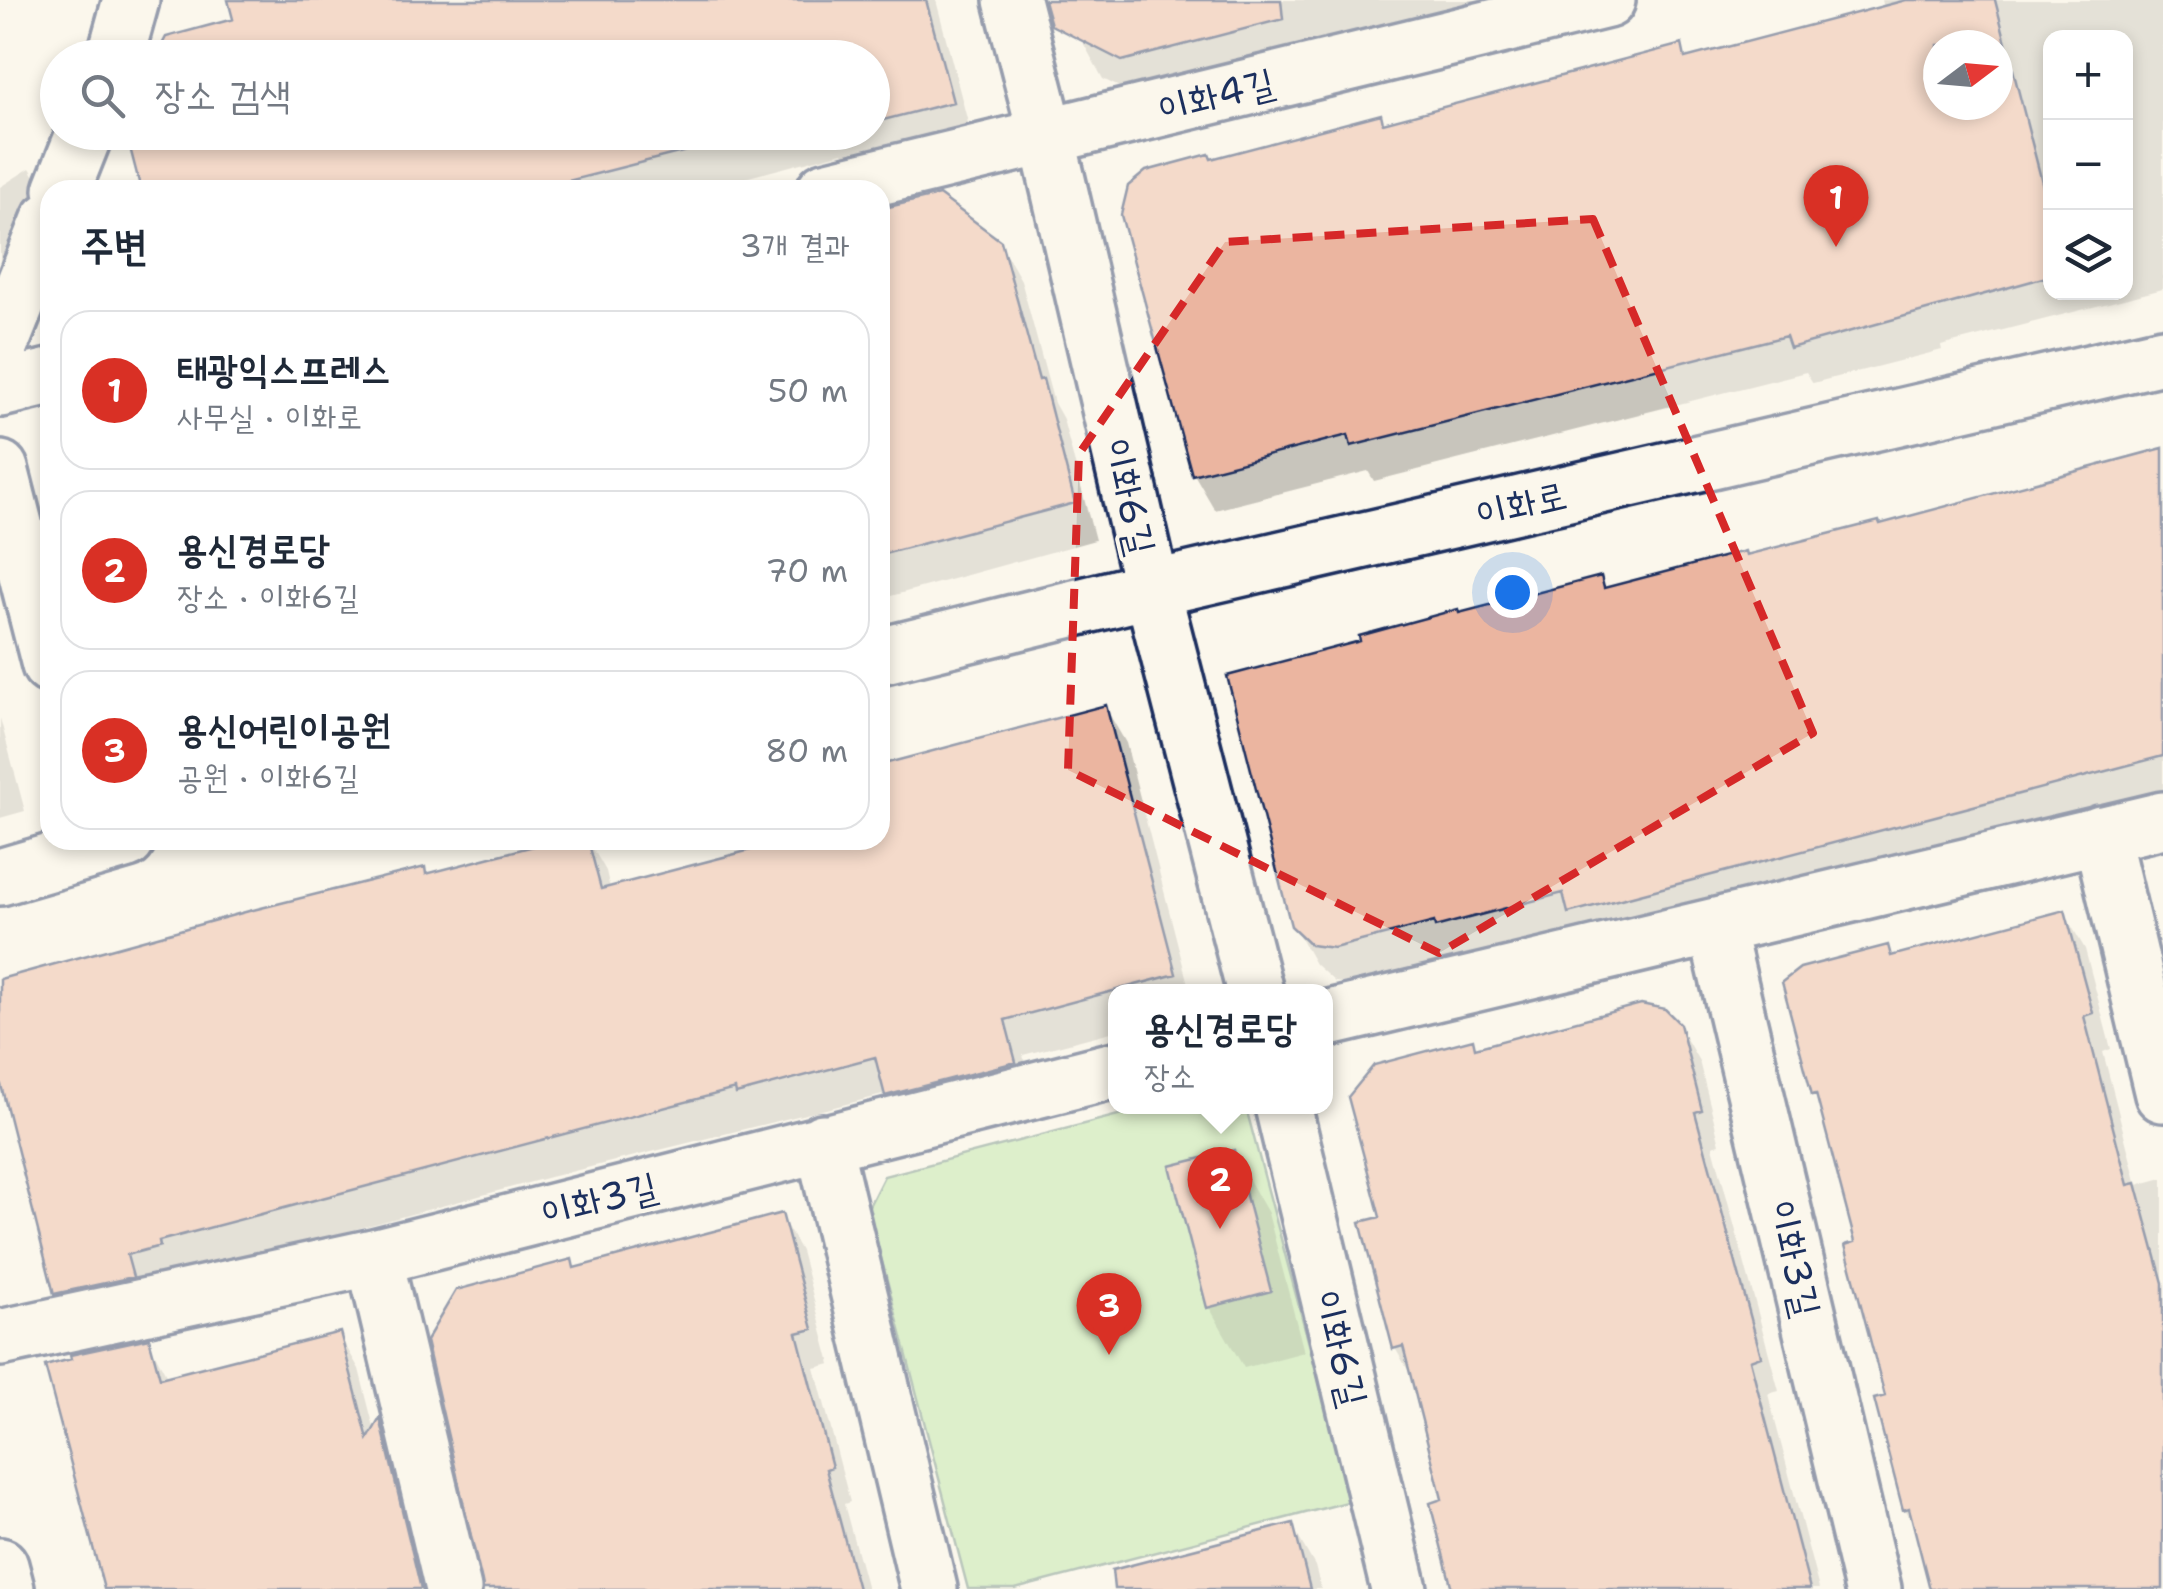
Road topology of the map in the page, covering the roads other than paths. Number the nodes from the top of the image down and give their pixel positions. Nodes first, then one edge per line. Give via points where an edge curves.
1 (131, 0) edge
2 (1012, 0) edge
3 (1607, 0) edge
4 (120, 40) edge
5 (1048, 136) junction
6 (78, 150) edge
7 (66, 180) edge
8 (867, 180) edge
9 (40, 245) edge
10 (0, 345) edge
11 (2163, 356) edge
12 (40, 378) edge
13 (0, 388) edge
14 (0, 469) edge
15 (1152, 589) junction
16 (40, 627) edge
17 (890, 654) edge
18 (2163, 820) edge
19 (2100, 834) junction
20 (82, 850) edge
21 (0, 877) edge
22 (1716, 927) junction
23 (1253, 984) edge
24 (1333, 1016) edge
25 (1108, 1072) edge
26 (2163, 1094) edge
27 (1286, 1114) edge
28 (824, 1142) junction
29 (374, 1257) junction
30 (0, 1338) edge
31 (0, 1566) edge
32 (6, 1589) edge
33 (453, 1589) edge
34 (930, 1589) edge
35 (1400, 1589) edge
36 (1873, 1589) edge

1 - 4 street
2 - 5 street, 이화6길
3 - 5 street, 이화4길
5 - 8 street, 이화4길
5 - 15 street, 이화6길
6 - 7 street
9 - 10 street
11 - 15 street, 이화로
12 - 13 street
14 - 16 street
15 - 17 street, 이화로
15 - 23 street, 이화6길
18 - 19 street
19 - 22 street
19 - 26 street
20 - 21 street
22 - 24 street
22 - 36 street, 이화3길
25 - 28 street, 이화3길
27 - 35 street, 이화6길
28 - 29 street, 이화3길
28 - 34 street
29 - 30 street, 이화3길
29 - 33 street
31 - 32 street

